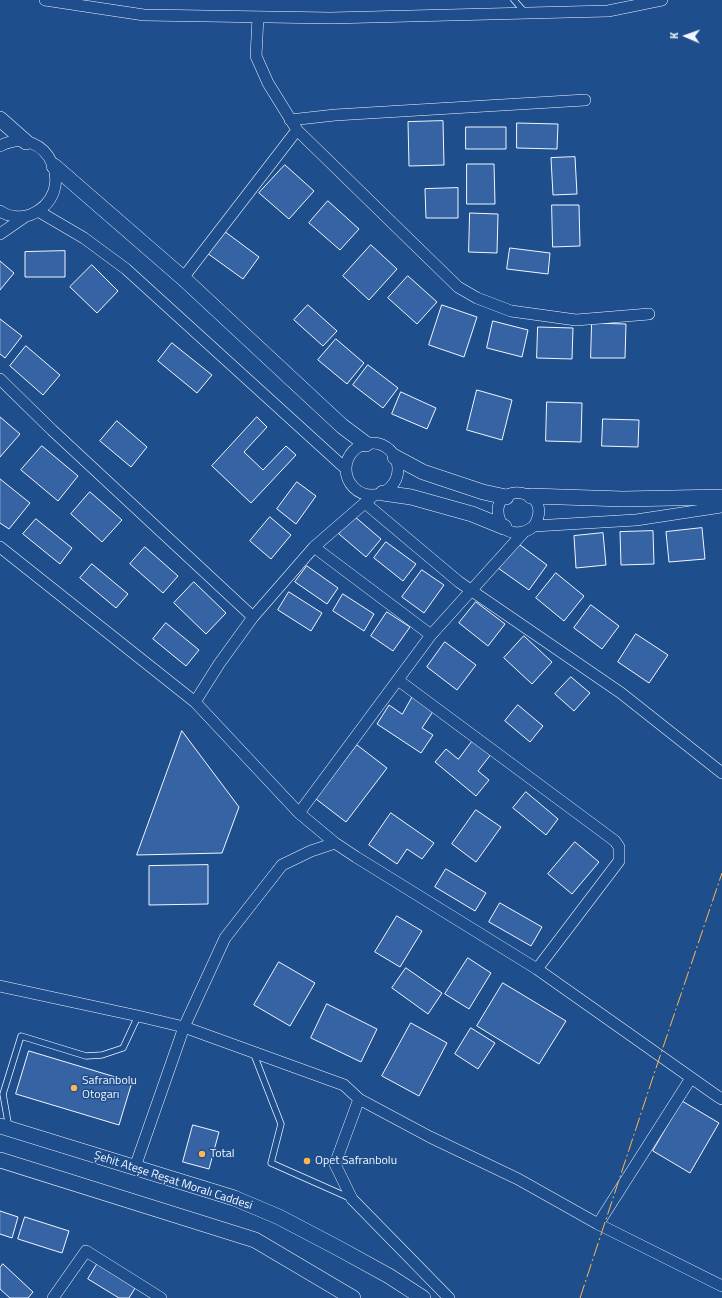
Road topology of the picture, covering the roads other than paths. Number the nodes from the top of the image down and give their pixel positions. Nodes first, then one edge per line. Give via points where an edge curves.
1 (45, 0) edge
2 (514, 0) edge
3 (662, 0) edge
4 (524, 13) junction
5 (258, 17) junction
6 (585, 100) dead end
7 (0, 119) edge
8 (290, 120) junction
9 (297, 130) junction
10 (26, 142) junction
11 (0, 146) edge
12 (54, 166) junction
13 (0, 211) edge
14 (38, 211) junction
15 (26, 216) junction
16 (0, 234) edge
17 (183, 278) junction
18 (649, 314) dead end
19 (0, 379) edge
20 (366, 444) junction
21 (395, 456) junction
22 (346, 469) junction
23 (378, 494) junction
24 (531, 496) junction
25 (506, 497) junction
26 (722, 497) edge
27 (364, 503) junction
28 (722, 506) edge
29 (534, 526) junction
30 (504, 527) junction
31 (523, 533) junction
32 (0, 547) edge
33 (314, 547) junction
34 (472, 590) junction
35 (254, 617) junction
36 (431, 635) junction
37 (398, 680) junction
38 (195, 702) junction
39 (722, 773) edge
40 (299, 813) junction
41 (335, 843) junction
42 (538, 969) junction
43 (0, 986) edge
44 (138, 1016) junction
45 (184, 1027) junction
46 (253, 1052) junction
47 (691, 1078) junction
48 (359, 1099) junction
49 (722, 1099) edge
50 (4, 1127) edge
51 (0, 1160) edge
52 (135, 1168) junction
53 (352, 1199) junction
54 (598, 1224) junction
55 (722, 1286) edge
56 (53, 1298) edge
57 (160, 1298) edge
58 (353, 1298) edge
59 (423, 1298) edge
60 (449, 1298) edge

1 - 5 street via 144,15
2 - 4 lane
3 - 4 street via 608,11
4 - 5 street via 331,18
5 - 8 street via 256,56 268,83
6 - 8 street via 336,114
7 - 10 main road
8 - 9 street
9 - 17 street
9 - 18 street via 458,287 477,298 511,311 576,320
10 - 11 street via 13,141
10 - 12 street via 43,150
12 - 14 street via 54,191 48,202
12 - 17 main road
13 - 15 street via 14,216
14 - 15 street
14 - 22 street via 84,238 126,269
15 - 16 street
17 - 20 main road via 342,426
19 - 35 street
20 - 21 street via 383,445
20 - 22 street via 352,453
21 - 23 street via 398,465 397,478 390,488
21 - 25 main road via 423,472
22 - 23 street via 352,485 358,491
23 - 27 street
23 - 30 main road via 411,497 472,514
24 - 25 street via 519,492
24 - 26 main road via 623,499
24 - 29 street via 539,514
25 - 30 street via 501,502 498,515
27 - 33 street
27 - 34 street
28 - 29 street via 636,520
29 - 31 street
30 - 31 street via 509,531
31 - 34 street
32 - 38 street
33 - 35 street
33 - 36 street
34 - 36 street
34 - 39 street via 621,693
35 - 38 street
36 - 37 street
37 - 40 street
37 - 42 street via 609,836 619,847 619,861
38 - 40 street
40 - 41 street
41 - 42 street
41 - 45 street via 282,865 225,938
42 - 47 street
43 - 44 street
44 - 45 street
44 - 50 lane via 122,1048 102,1055 86,1056 21,1036 3,1094
45 - 46 street
45 - 52 street
46 - 48 street via 344,1085
46 - 53 lane via 281,1124 271,1163
47 - 49 street
47 - 54 street
48 - 53 street via 335,1164
48 - 54 street via 430,1137 518,1179
50 - 52 main road, Şehit Ateşe Reşat Moralı Caddesi
51 - 58 main road via 255,1240
52 - 59 main road, Şehit Ateşe Reşat Moralı Caddesi via 234,1198 279,1217 345,1251
53 - 60 street
54 - 55 street
56 - 57 street via 86,1251

